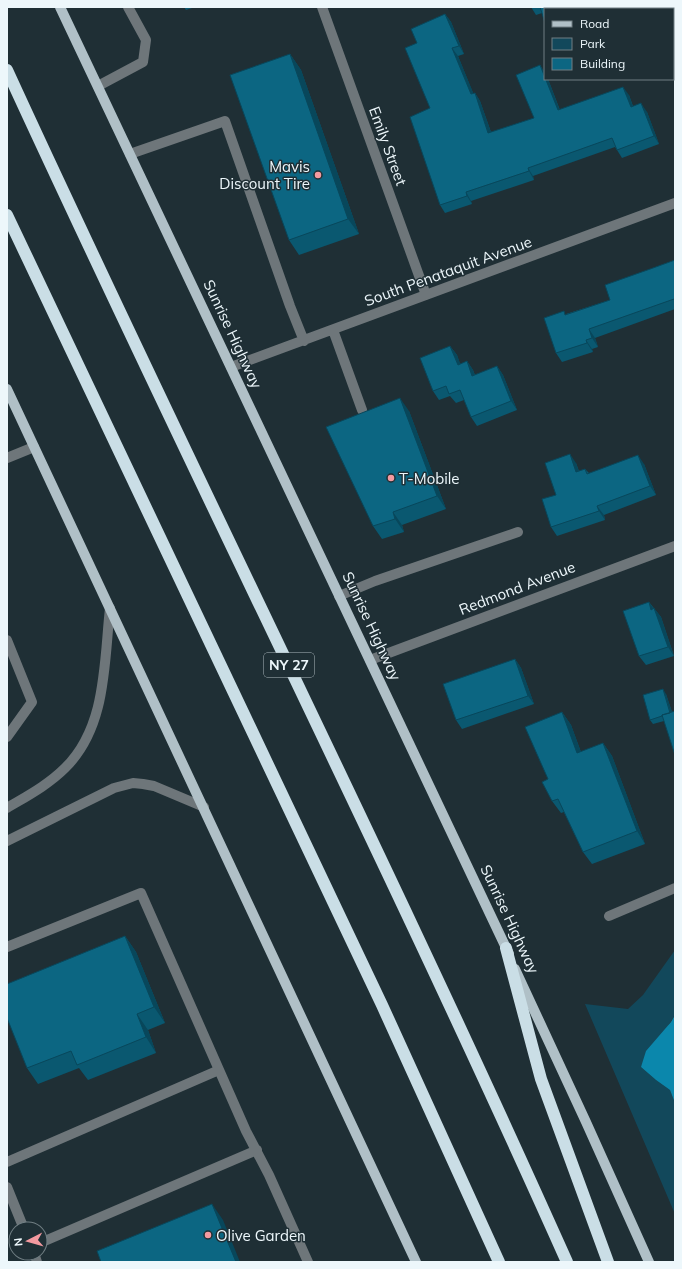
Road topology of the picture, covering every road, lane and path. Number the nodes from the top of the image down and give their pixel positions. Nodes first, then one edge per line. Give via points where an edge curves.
1 (60, 7) edge
2 (128, 7) edge
3 (322, 7) edge
4 (7, 70) edge
5 (98, 86) junction
6 (130, 154) junction
7 (675, 203) edge
8 (7, 215) edge
9 (426, 295) junction
10 (333, 330) junction
11 (304, 341) junction
12 (231, 367) junction
13 (7, 389) edge
14 (362, 410) dead end
15 (34, 448) junction
16 (7, 458) edge
17 (518, 532) dead end
18 (675, 546) edge
19 (339, 596) junction
20 (110, 608) junction
21 (7, 640) edge
22 (370, 660) junction
23 (7, 737) edge
24 (204, 807) junction
25 (7, 808) edge
26 (7, 841) edge
27 (675, 888) edge
28 (609, 916) dead end
29 (7, 947) edge
30 (506, 948) junction
31 (219, 1070) junction
32 (257, 1150) junction
33 (7, 1162) edge
34 (7, 1187) edge
35 (21, 1221) edge
36 (48, 1240) edge
37 (308, 1262) edge
38 (416, 1262) edge
39 (499, 1262) edge
40 (567, 1262) edge
41 (608, 1262) edge
42 (649, 1262) edge

1 - 5 main road, Sunrise Highway
2 - 5 street via 146,40 143,62
3 - 9 street, Emily Street
4 - 40 highway, NY 27 via 426,954
5 - 6 main road, Sunrise Highway
6 - 11 street via 225,121
6 - 12 main road, Sunrise Highway
7 - 9 street, South Penataquit Avenue
8 - 39 highway via 382,1005
9 - 10 street, South Penataquit Avenue
10 - 11 street, South Penataquit Avenue
10 - 14 street
11 - 12 street, South Penataquit Avenue
12 - 19 main road, Sunrise Highway
13 - 15 main road
15 - 16 street
15 - 20 main road
17 - 19 street via 375,581
18 - 22 street, Redmond Avenue
19 - 22 main road, Sunrise Highway
20 - 24 main road
20 - 25 street via 101,696 85,740 66,767 54,778
21 - 23 street via 32,702
22 - 30 main road, Sunrise Highway
24 - 26 street via 154,786 133,783 114,788
24 - 38 main road
27 - 28 street
29 - 31 street via 141,892
30 - 41 highway via 541,1079
30 - 42 main road, Sunrise Highway
31 - 32 street
31 - 33 street
32 - 36 street
32 - 37 street
34 - 35 street

